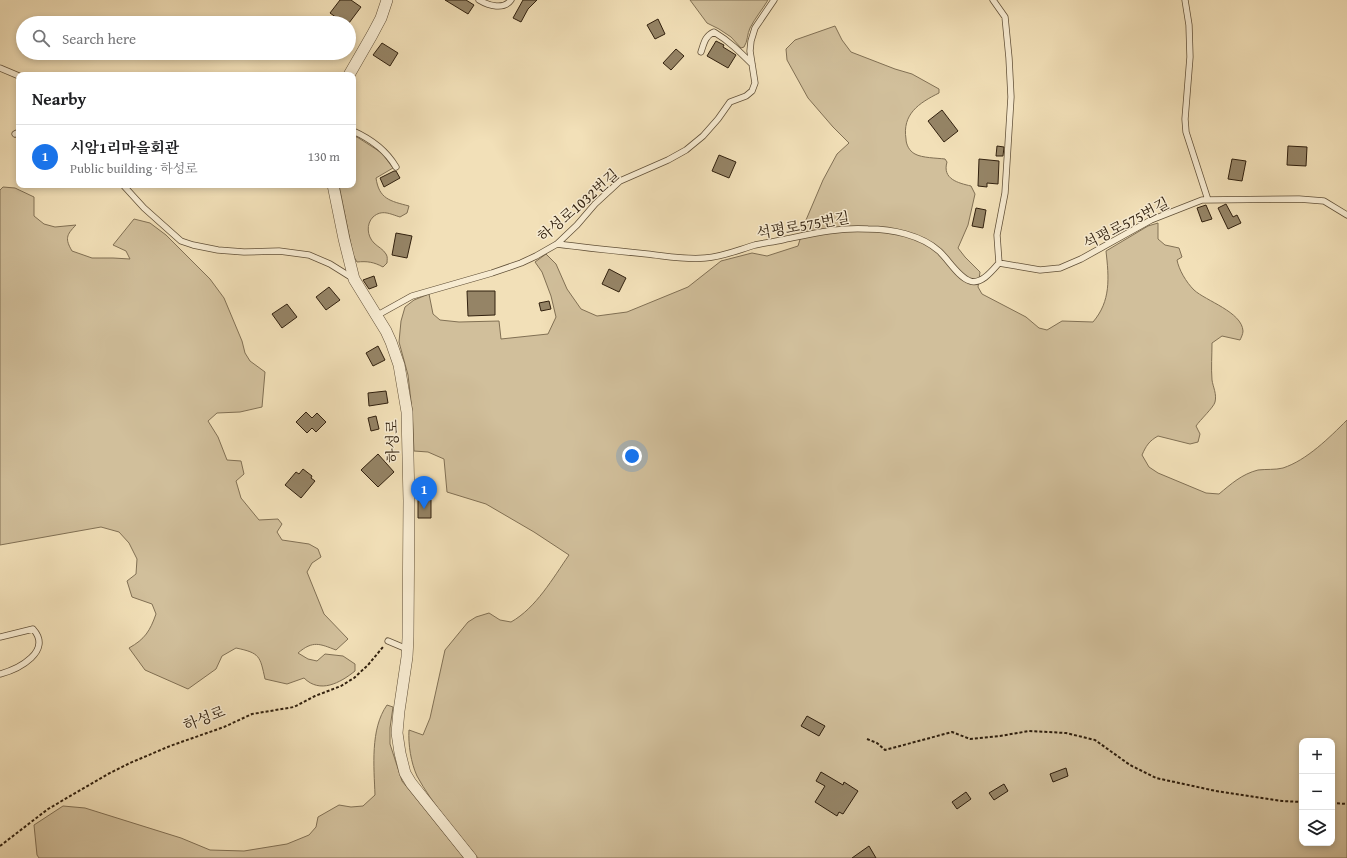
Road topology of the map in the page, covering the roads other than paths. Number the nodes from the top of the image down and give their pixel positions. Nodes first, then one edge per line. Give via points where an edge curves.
1 (387, 0) edge
2 (479, 0) edge
3 (512, 0) edge
4 (774, 0) edge
5 (993, 0) edge
6 (1185, 0) edge
7 (702, 52) dead end
8 (752, 64) junction
9 (0, 68) edge
10 (351, 72) edge
11 (16, 75) edge
12 (356, 133) edge
13 (396, 166) dead end
14 (126, 188) edge
15 (334, 188) edge
16 (1208, 200) junction
17 (1347, 215) edge
18 (557, 244) junction
19 (999, 263) junction
20 (354, 279) junction
21 (376, 316) junction
22 (0, 637) edge
23 (388, 641) road end
24 (408, 650) junction
25 (0, 674) edge
26 (471, 858) edge

1 - 10 street via 381,18
2 - 3 lane via 498,6 505,6
4 - 8 lane, 하성로1032번길 via 754,28 750,51
5 - 19 lane via 1005,17 1011,97 1005,193 997,235
6 - 16 lane via 1190,57 1186,132
7 - 8 lane via 706,38 714,32 725,38
8 - 18 lane, 하성로1032번길 via 755,83 752,91 730,102 703,136 686,150 620,181
9 - 11 lane
12 - 13 lane via 384,150
14 - 20 lane, 하성로 via 144,208 182,241 218,250 279,251 310,255
15 - 20 street, 하성로
16 - 17 lane, 석평로575번길 via 1324,201
16 - 19 lane, 석평로575번길 via 1151,220 1060,268 1040,270
18 - 19 lane, 석평로575번길 via 671,257 704,258 756,245 851,228 896,232 915,237 940,252 969,281 977,282 986,277
18 - 21 lane, 하성로1032번길 via 521,263 492,274 412,296
20 - 21 street, 하성로
21 - 24 street, 하성로 via 395,352 407,412
22 - 25 lane via 33,629 38,634 40,642 32,657 17,668
23 - 24 lane
24 - 26 street, 하성로 via 397,733 405,773

